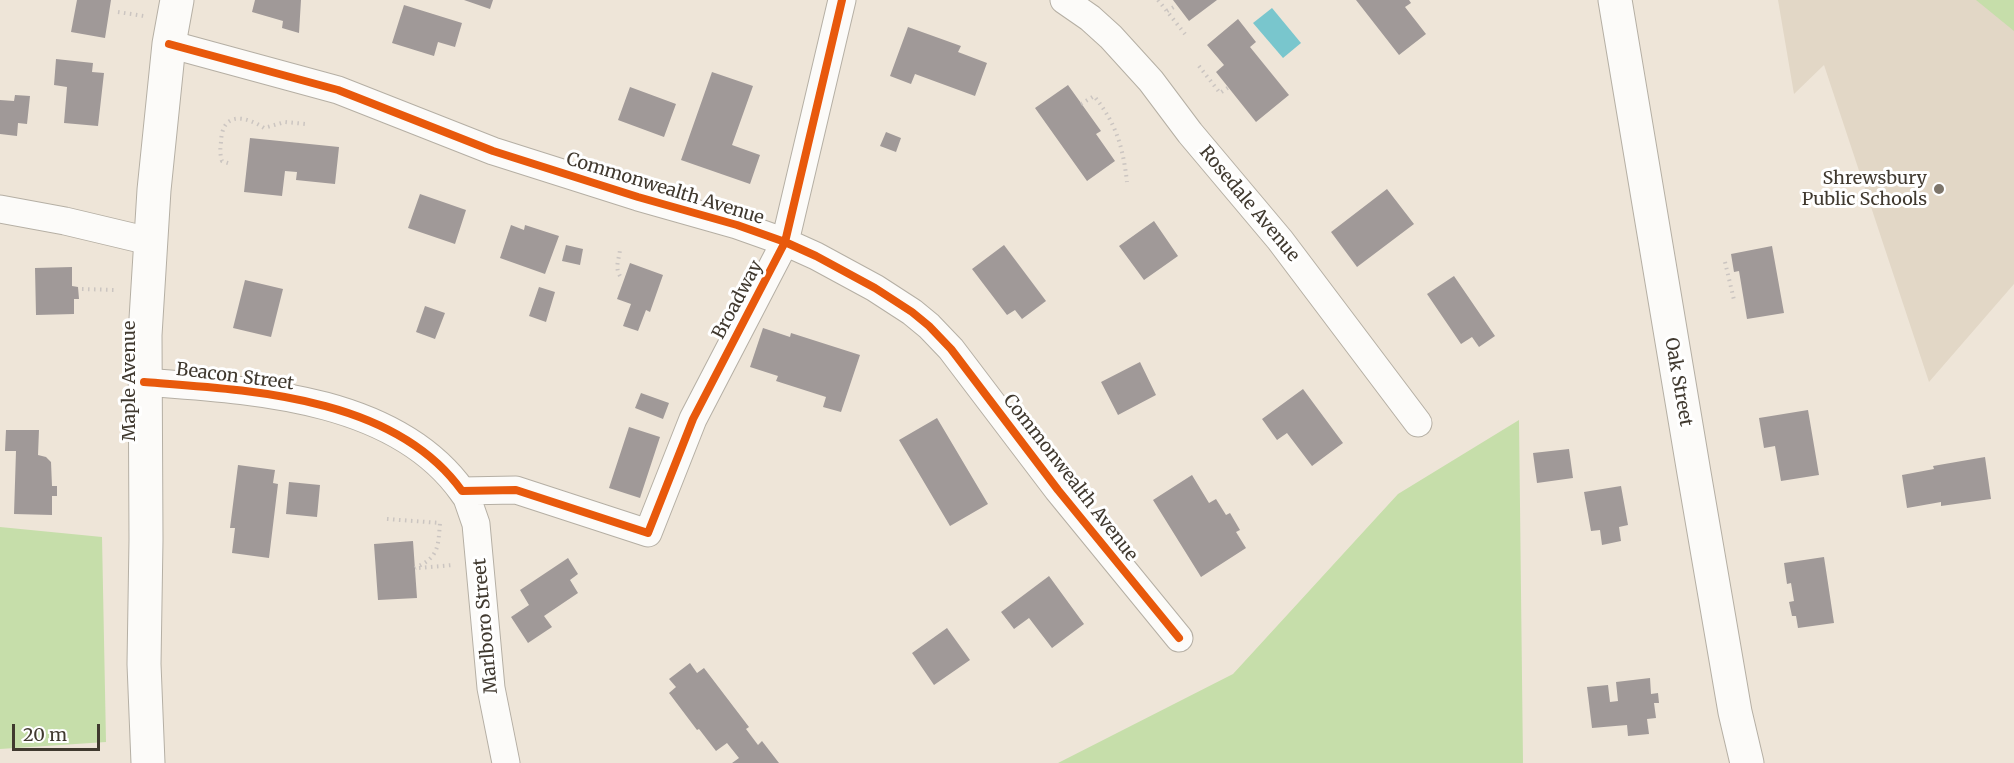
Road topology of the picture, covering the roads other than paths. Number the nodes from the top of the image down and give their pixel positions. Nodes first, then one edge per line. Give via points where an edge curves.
1 (177, 0) edge
2 (842, 0) edge
3 (1064, 0) edge
4 (1615, 0) edge
5 (169, 44) junction
6 (0, 209) edge
7 (149, 241) junction
8 (785, 242) junction
9 (144, 382) junction
10 (1418, 423) dead end
11 (462, 491) junction
12 (1179, 638) dead end
13 (148, 763) edge
14 (507, 763) edge
15 (1747, 763) edge

1 - 5 main road, Maple Avenue
2 - 8 street, Broadway
3 - 10 street, Rosedale Avenue via 1111,37 1151,81 1286,248
4 - 15 main road, Oak Street via 1701,518
5 - 7 main road, Maple Avenue
5 - 8 street, Commonwealth Avenue via 338,90 493,151
6 - 7 street
7 - 9 main road, Maple Avenue
8 - 11 street, Broadway via 693,418 648,533 516,490
8 - 12 street, Commonwealth Avenue via 846,270 929,326
9 - 11 street, Beacon Street via 254,391 346,413 383,427 416,447
9 - 13 main road, Maple Avenue
11 - 14 street, Marlboro Street via 476,524 491,687

